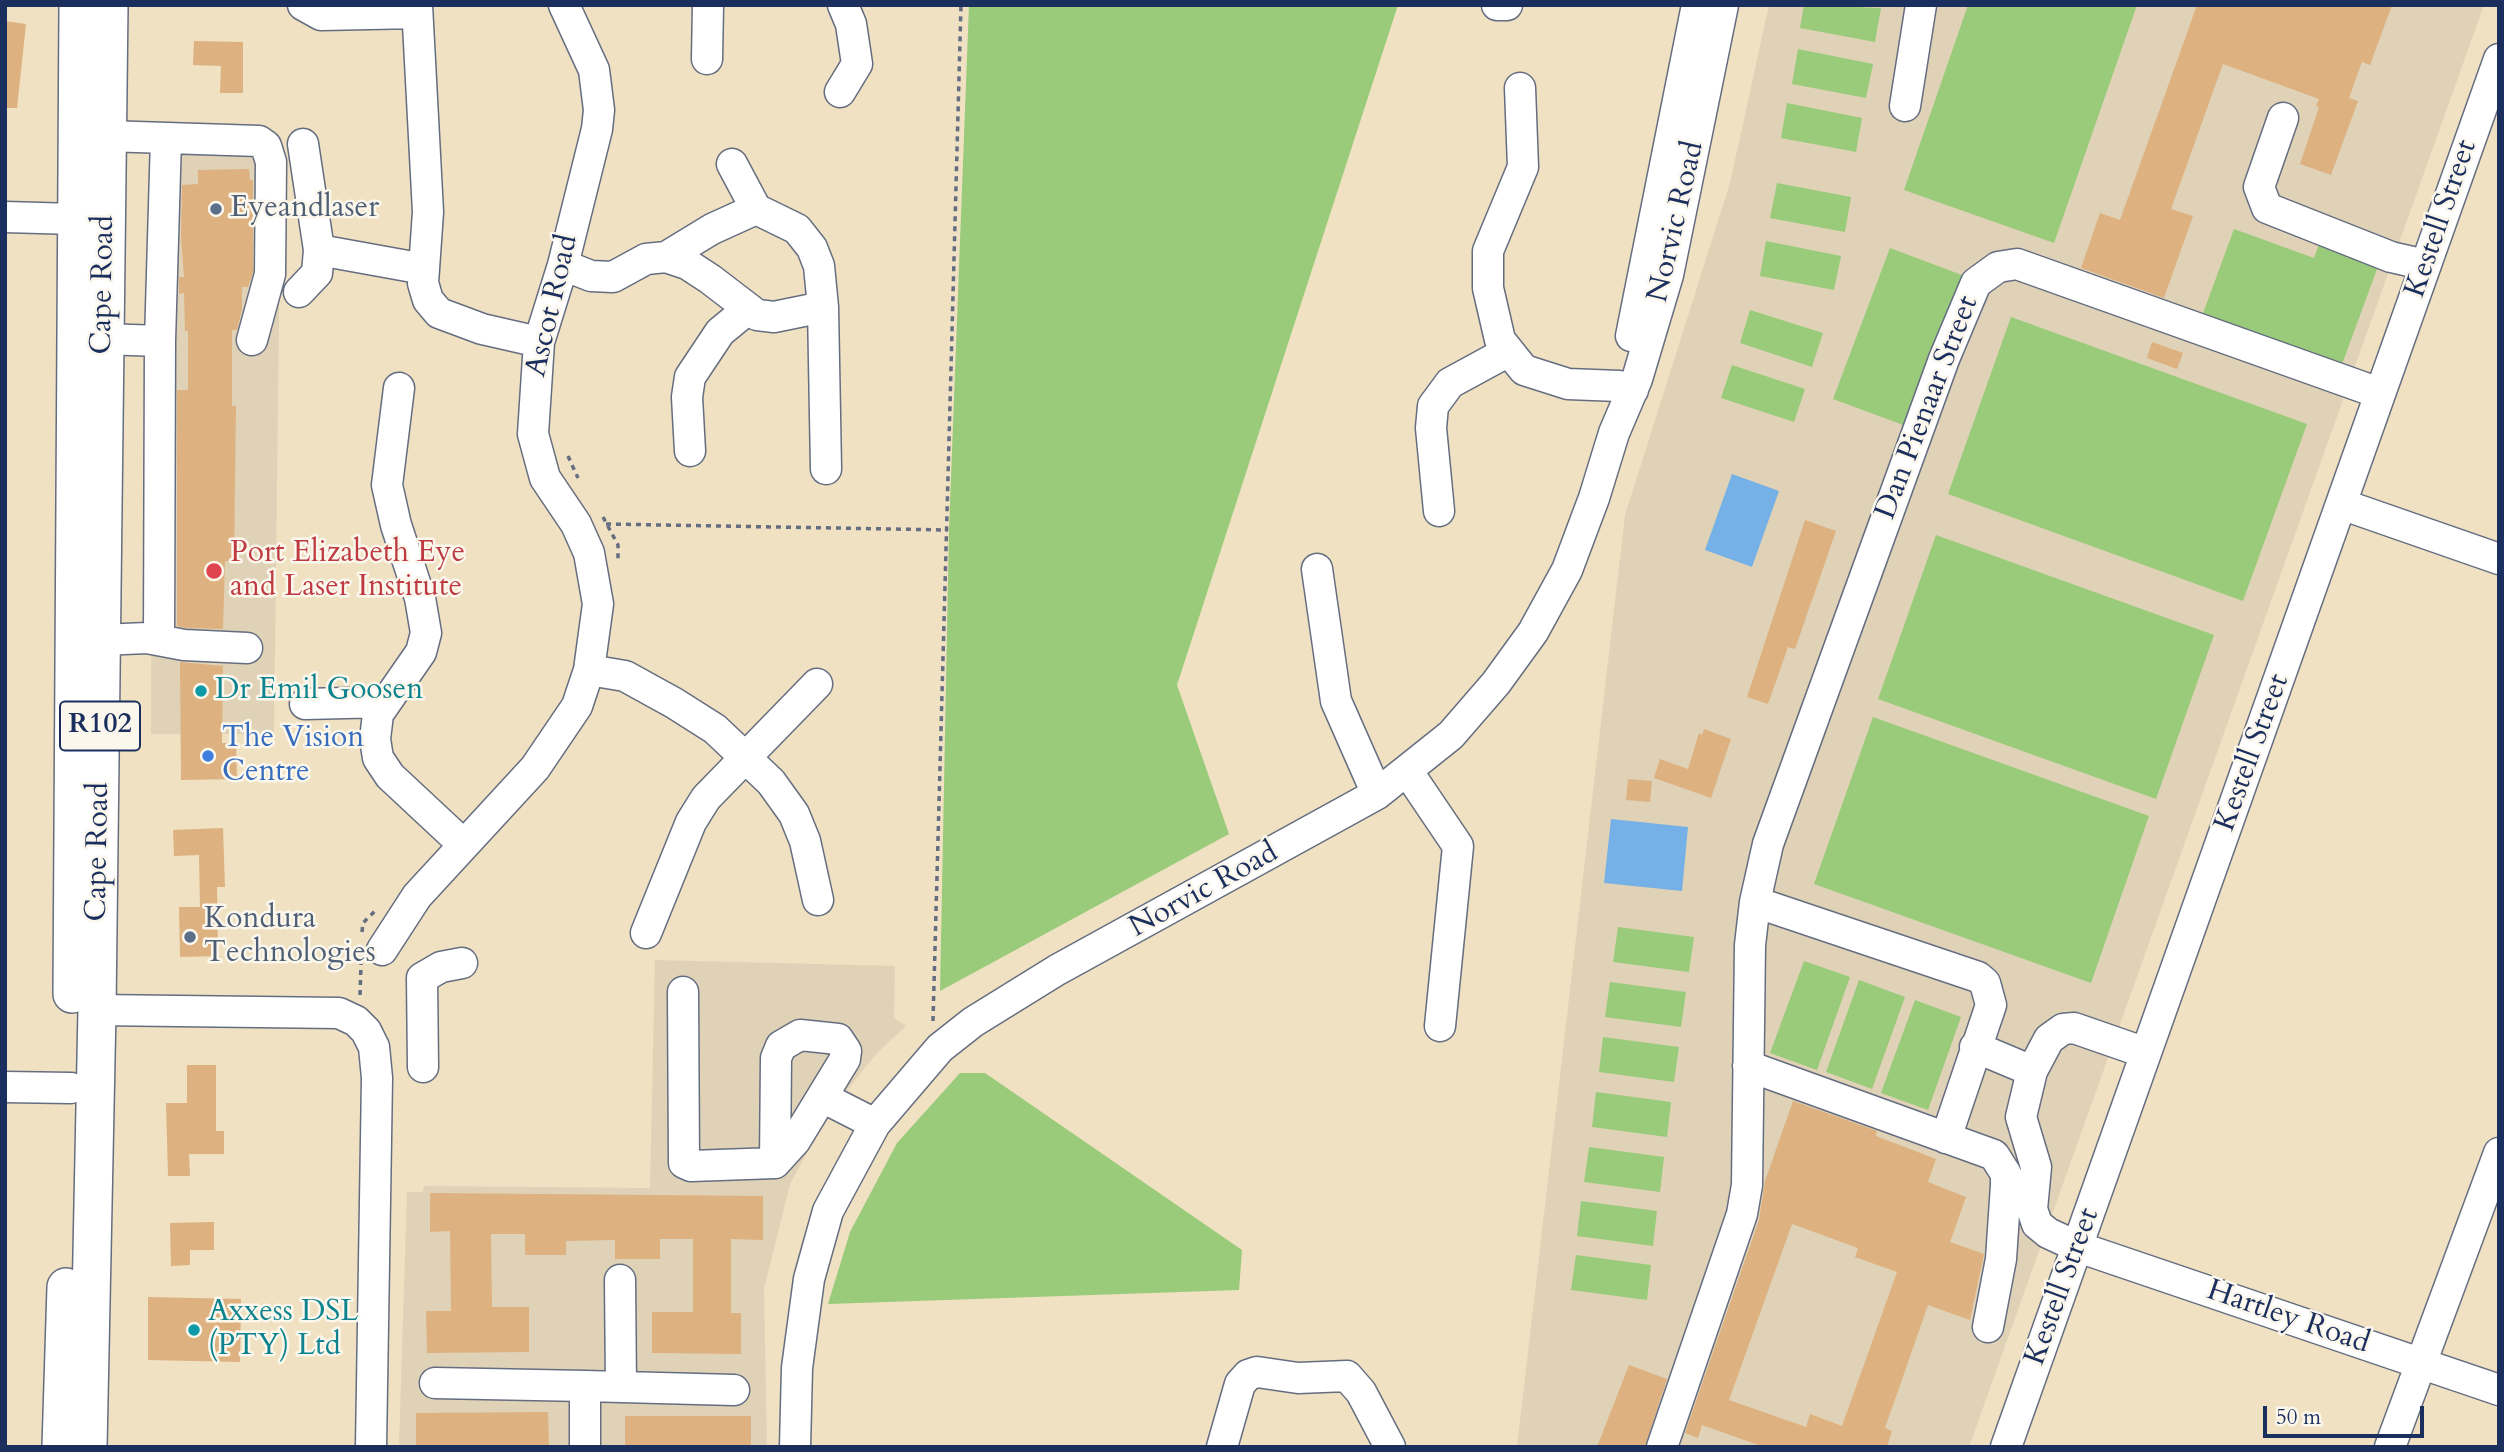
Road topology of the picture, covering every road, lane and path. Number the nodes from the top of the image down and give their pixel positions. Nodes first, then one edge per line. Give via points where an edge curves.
1 (78, 5) edge
2 (109, 5) edge
3 (303, 5) edge
4 (564, 5) edge
5 (708, 5) edge
6 (843, 5) edge
7 (961, 5) edge
8 (1497, 5) edge
9 (1507, 5) edge
10 (1698, 5) edge
11 (1723, 5) edge
12 (1921, 5) edge
13 (417, 9) edge
14 (707, 59) dead end
15 (2499, 59) edge
16 (1520, 88) dead end
17 (840, 92) dead end
18 (1905, 106) dead end
19 (2283, 118) dead end
20 (106, 136) junction
21 (166, 138) junction
22 (303, 144) dead end
23 (732, 164) dead end
24 (756, 209) junction
25 (5, 217) edge
26 (75, 219) junction
27 (319, 250) junction
28 (666, 257) junction
29 (563, 265) junction
30 (2426, 265) junction
31 (424, 269) junction
32 (299, 292) dead end
33 (823, 307) junction
34 (748, 309) junction
35 (103, 339) junction
36 (252, 340) dead end
37 (160, 341) junction
38 (539, 342) junction
39 (1507, 352) junction
40 (399, 388) dead end
41 (1626, 388) junction
42 (2379, 393) junction
43 (690, 451) dead end
44 (826, 469) dead end
45 (2342, 504) junction
46 (1439, 511) dead end
47 (576, 524) junction
48 (948, 530) junction
49 (2499, 559) edge
50 (1317, 569) dead end
51 (101, 640) junction
52 (159, 640) junction
53 (247, 648) dead end
54 (589, 670) junction
55 (817, 684) dead end
56 (386, 702) junction
57 (305, 704) dead end
58 (743, 757) junction
59 (1408, 772) junction
60 (1377, 794) junction
61 (464, 845) junction
62 (818, 901) dead end
63 (1755, 902) junction
64 (382, 903) dead end
65 (646, 933) dead end
66 (369, 950) junction
67 (462, 963) dead end
68 (361, 977) dead end
69 (682, 992) dead end
70 (97, 1010) junction
71 (1440, 1027) dead end
72 (1975, 1047) junction
73 (2147, 1053) junction
74 (932, 1057) junction
75 (1748, 1066) junction
76 (423, 1067) dead end
77 (2032, 1071) junction
78 (5, 1087) edge
79 (71, 1088) junction
80 (822, 1097) junction
81 (875, 1124) junction
82 (1946, 1138) junction
83 (2499, 1153) edge
84 (775, 1163) junction
85 (2078, 1247) junction
86 (620, 1280) dead end
87 (1988, 1327) dead end
88 (802, 1342) junction
89 (2420, 1362) junction
90 (435, 1383) dead end
91 (585, 1385) junction
92 (621, 1387) junction
93 (734, 1390) dead end
94 (2499, 1390) edge
95 (1664, 1446) edge
96 (61, 1447) edge
97 (88, 1447) edge
98 (371, 1447) edge
99 (585, 1447) edge
100 (795, 1447) edge
101 (816, 1447) edge
102 (1222, 1447) edge
103 (1390, 1447) edge
104 (2006, 1447) edge
105 (2390, 1447) edge

1 - 26 main road, Cape Road / R102
2 - 20 main road, Cape Road / R102
3 - 13 street via 321,15
4 - 29 street, Ascot Road via 594,70 598,110
5 - 14 street
6 - 17 street via 857,64
7 - 48 path
8 - 9 street
10 - 41 street, Norvic Road
11 - 41 street, Norvic Road via 1668,275
12 - 18 street
13 - 31 street via 428,212
15 - 30 street, Kestell Street
16 - 39 street via 1523,167 1488,251 1492,314
19 - 30 street via 2259,187 2266,208 2391,257
20 - 21 street
20 - 35 main road, Cape Road / R102
21 - 36 street via 259,141 266,146 271,162 270,274
21 - 37 street
22 - 27 street
23 - 24 street
24 - 28 street
24 - 33 street via 796,229 811,248 819,266
25 - 26 street
26 - 79 main road, Cape Road / R102
27 - 31 street
27 - 32 street via 317,273
28 - 29 street via 646,260 613,278 591,276
28 - 34 street via 710,278
29 - 38 street, Ascot Road
30 - 42 street, Kestell Street
31 - 38 street via 428,300 439,313
33 - 34 street via 774,317
33 - 44 street
34 - 43 street via 720,332 690,377
35 - 37 street
35 - 51 main road, Cape Road / R102
37 - 52 street
38 - 47 street, Ascot Road via 535,444 545,478
39 - 41 street via 1524,370 1546,378 1581,386
39 - 46 street via 1450,383 1433,406
40 - 56 street via 387,485 426,633 421,652
41 - 59 street, Norvic Road via 1594,498 1550,604 1475,710
42 - 45 street, Kestell Street
42 - 63 street, Dan Pienaar Street via 2017,264 1987,273 1970,292 1944,359 1768,844
45 - 49 street
45 - 73 street, Kestell Street
47 - 48 path
47 - 54 street, Ascot Road via 590,553 598,604
48 - 74 path
50 - 60 street via 1336,701
51 - 52 street
51 - 70 main road, Cape Road / R102
52 - 53 street
54 - 58 street via 625,676 674,703 715,729
54 - 61 street, Ascot Road via 577,706 535,768
55 - 58 street
56 - 57 street
56 - 61 street via 378,714 378,758 390,776
58 - 62 street via 771,782 793,814 805,841
58 - 65 street via 691,822
59 - 60 street, Norvic Road
59 - 71 street via 1458,846
60 - 74 street, Norvic Road via 1057,970 973,1022
61 - 66 street, Ascot Road
63 - 72 street via 1978,977 1990,992 1990,1005
63 - 75 street, Dan Pienaar Street
64 - 66 path via 363,923
66 - 68 path
67 - 76 street via 441,967 422,978
69 - 84 street via 684,1163
70 - 97 main road, Cape Road / R102
70 - 98 street via 339,1013 366,1031 374,1047 377,1078
72 - 77 street
72 - 82 street
73 - 77 street via 2074,1028 2063,1029 2049,1039
73 - 85 street, Kestell Street
74 - 81 street, Norvic Road
75 - 82 street
75 - 95 street, Dan Pienaar Street via 1747,1185 1742,1213
77 - 85 street via 2021,1117 2036,1167 2032,1209 2037,1224
78 - 79 street
79 - 96 main road, Cape Road / R102
80 - 81 street
80 - 84 street via 795,1141
80 - 84 street via 846,1051 838,1039 800,1035 781,1046 776,1058
81 - 88 street, Norvic Road via 828,1211 808,1279
82 - 87 street via 1994,1155 2006,1174 2001,1259
83 - 89 street
85 - 89 street, Hartley Road
85 - 104 street, Kestell Street
86 - 92 street
88 - 100 street, Norvic Road
88 - 101 street, Norvic Road
89 - 94 street, Hartley Road
89 - 105 street
90 - 91 street
91 - 92 street
91 - 99 street
92 - 93 street
102 - 103 street via 1240,1384 1257,1372 1298,1378 1347,1376 1362,1392

